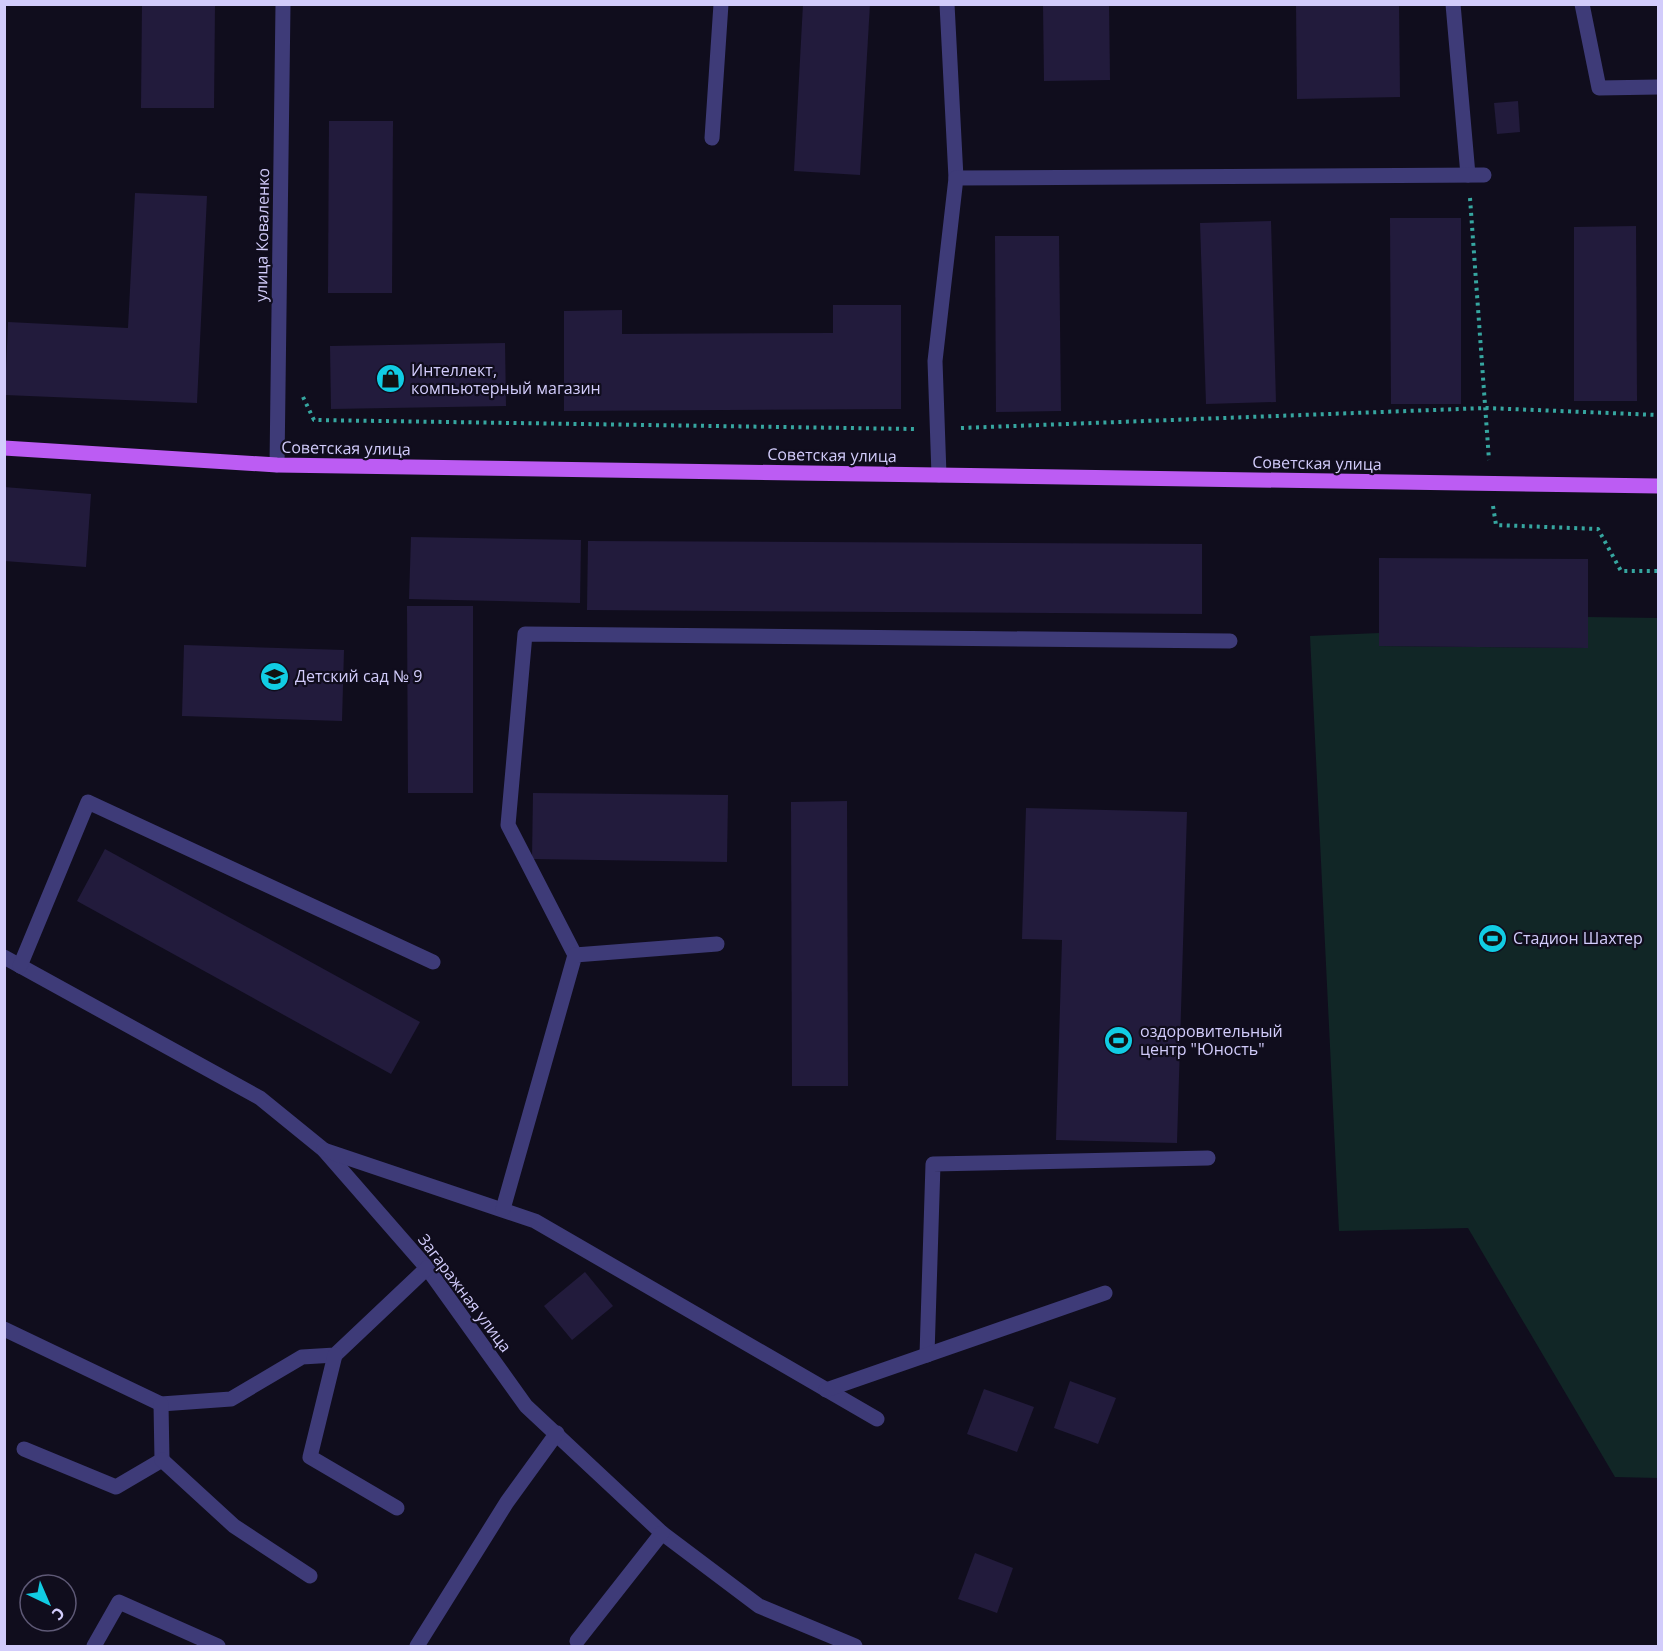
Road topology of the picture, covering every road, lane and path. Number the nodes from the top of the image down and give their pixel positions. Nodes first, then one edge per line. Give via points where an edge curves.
1 (283, 4) edge
2 (721, 4) edge
3 (947, 4) edge
4 (1454, 4) edge
5 (1582, 4) edge
6 (1659, 87) edge
7 (712, 138) dead end
8 (1468, 176) junction
9 (1484, 176) dead end
10 (956, 178) junction
11 (301, 393) dead end
12 (1486, 408) junction
13 (1659, 415) edge
14 (938, 429) junction
15 (4, 448) edge
16 (277, 465) junction
17 (939, 475) junction
18 (1490, 483) junction
19 (1659, 486) edge
20 (1659, 571) edge
21 (1230, 641) dead end
22 (717, 944) dead end
23 (574, 955) junction
24 (4, 957) edge
25 (433, 962) dead end
26 (20, 966) junction
27 (324, 1150) junction
28 (1208, 1158) dead end
29 (503, 1209) junction
30 (427, 1268) junction
31 (1105, 1293) dead end
32 (4, 1329) edge
33 (335, 1355) junction
34 (927, 1355) junction
35 (826, 1390) junction
36 (161, 1404) junction
37 (877, 1419) dead end
38 (557, 1433) junction
39 (24, 1449) dead end
40 (162, 1460) junction
41 (397, 1508) dead end
42 (662, 1533) junction
43 (310, 1576) dead end
44 (577, 1641) dead end
45 (94, 1647) edge
46 (218, 1647) edge
47 (417, 1647) edge
48 (855, 1647) edge

1 - 16 street, улица Коваленко
2 - 7 street
3 - 10 street
4 - 8 street
5 - 6 street via 1599,88
8 - 9 street
8 - 10 street
8 - 12 path
10 - 14 street via 935,361
11 - 14 path via 314,420
12 - 13 path
12 - 14 path
12 - 18 path
14 - 17 street
15 - 16 main road, Советская улица
16 - 17 main road, Советская улица
17 - 18 main road, Советская улица
18 - 19 main road, Советская улица
18 - 20 path via 1496,525 1598,529 1621,571
21 - 23 street via 525,634 508,825
22 - 23 street
23 - 29 street
24 - 26 street, Загаражная улица
25 - 26 street via 88,801
26 - 27 street, Загаражная улица via 260,1098
27 - 29 street
27 - 30 street, Загаражная улица
28 - 34 street via 933,1164
29 - 35 street via 535,1221
30 - 33 street
30 - 38 street, Загаражная улица via 526,1406
31 - 34 street
32 - 36 street
33 - 36 street via 302,1357 231,1399
33 - 41 street via 310,1456
34 - 35 street
35 - 37 street
36 - 40 street
38 - 42 street, Загаражная улица
38 - 47 street via 507,1502
39 - 40 street via 116,1486
40 - 43 street via 234,1526
42 - 44 street
42 - 48 street, Загаражная улица via 759,1606
45 - 46 street via 119,1602

